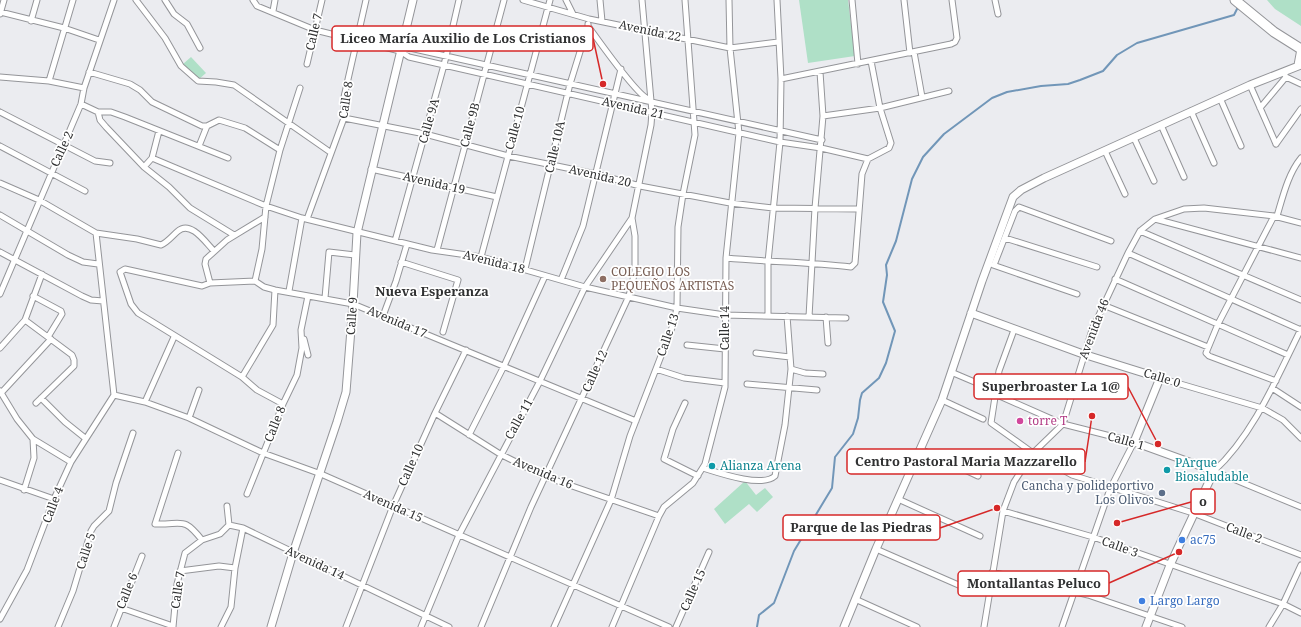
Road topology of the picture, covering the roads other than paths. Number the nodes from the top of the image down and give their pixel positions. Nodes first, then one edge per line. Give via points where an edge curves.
1 (4, 0) edge
2 (37, 0) edge
3 (73, 0) edge
4 (114, 0) edge
5 (136, 0) edge
6 (165, 0) edge
7 (253, 0) edge
8 (275, 0) edge
9 (322, 0) edge
10 (366, 0) edge
11 (413, 0) edge
12 (459, 0) edge
13 (504, 0) edge
14 (523, 0) edge
15 (550, 0) edge
16 (566, 0) edge
17 (600, 0) edge
18 (642, 0) edge
19 (685, 0) edge
20 (729, 0) edge
21 (777, 0) edge
22 (852, 0) edge
23 (904, 0) edge
24 (952, 0) edge
25 (995, 0) edge
26 (1235, 0) edge
27 (547, 7) junction
28 (273, 11) junction
29 (0, 13) edge
30 (573, 14) junction
31 (998, 14) dead end
32 (589, 19) junction
33 (31, 21) junction
34 (602, 21) junction
35 (588, 26) junction
36 (64, 28) junction
37 (315, 30) junction
38 (644, 30) junction
39 (687, 39) junction
40 (99, 40) junction
41 (357, 40) junction
42 (778, 42) junction
43 (200, 48) dead end
44 (730, 48) junction
45 (1301, 49) edge
46 (400, 51) junction
47 (912, 53) junction
48 (446, 57) junction
49 (871, 61) junction
50 (307, 64) dead end
51 (858, 64) junction
52 (444, 65) junction
53 (1299, 65) edge
54 (486, 66) junction
55 (621, 69) junction
56 (89, 72) junction
57 (820, 72) junction
58 (484, 74) junction
59 (1285, 74) junction
60 (529, 75) junction
61 (0, 77) edge
62 (781, 79) junction
63 (49, 81) junction
64 (527, 83) junction
65 (570, 84) junction
66 (1301, 84) edge
67 (1250, 85) junction
68 (84, 88) junction
69 (300, 88) dead end
70 (949, 91) dead end
71 (568, 92) junction
72 (616, 94) junction
73 (922, 97) junction
74 (1220, 98) junction
75 (650, 101) junction
76 (614, 103) junction
77 (81, 104) junction
78 (880, 108) junction
79 (1260, 108) junction
80 (1301, 109) edge
81 (0, 112) edge
82 (98, 112) junction
83 (652, 112) junction
84 (694, 112) junction
85 (1191, 112) junction
86 (823, 116) junction
87 (344, 118) junction
88 (737, 121) junction
89 (694, 122) junction
90 (289, 124) junction
91 (382, 125) junction
92 (1161, 125) junction
93 (207, 126) junction
94 (779, 130) junction
95 (159, 131) junction
96 (738, 132) junction
97 (425, 134) junction
98 (1134, 138) junction
99 (822, 140) junction
100 (780, 142) junction
101 (64, 144) junction
102 (465, 145) junction
103 (0, 146) edge
104 (199, 146) junction
105 (1241, 146) dead end
106 (821, 148) junction
107 (280, 150) junction
108 (1105, 151) junction
109 (330, 152) junction
110 (508, 156) junction
111 (152, 158) junction
112 (228, 158) dead end
113 (1301, 158) edge
114 (868, 160) junction
115 (110, 163) dead end
116 (1214, 163) dead end
117 (551, 165) junction
118 (144, 167) junction
119 (371, 169) junction
120 (50, 173) junction
121 (596, 174) junction
122 (1184, 177) dead end
123 (412, 178) junction
124 (1154, 181) dead end
125 (0, 183) edge
126 (640, 186) junction
127 (454, 188) junction
128 (85, 191) dead end
129 (683, 194) junction
130 (1125, 194) dead end
131 (497, 198) junction
132 (39, 200) junction
133 (730, 203) junction
134 (266, 206) junction
135 (772, 208) junction
136 (815, 208) junction
137 (858, 209) junction
138 (0, 215) edge
139 (1276, 216) junction
140 (265, 217) junction
141 (305, 218) junction
142 (632, 218) junction
143 (1155, 220) junction
144 (1301, 223) edge
145 (27, 230) junction
146 (1140, 231) junction
147 (96, 233) junction
148 (357, 233) junction
149 (234, 235) junction
150 (1004, 238) junction
151 (395, 241) junction
152 (1111, 241) dead end
153 (406, 244) junction
154 (1260, 246) junction
155 (437, 250) junction
156 (214, 251) junction
157 (0, 252) edge
158 (1128, 253) junction
159 (355, 255) junction
160 (481, 257) junction
161 (726, 258) junction
162 (1301, 258) edge
163 (14, 259) junction
164 (401, 262) junction
165 (768, 262) junction
166 (813, 262) junction
167 (98, 264) junction
168 (991, 264) junction
169 (1097, 268) dead end
170 (524, 269) junction
171 (42, 274) junction
172 (1244, 274) junction
173 (545, 276) junction
174 (1115, 279) junction
175 (561, 280) junction
176 (255, 281) junction
177 (210, 283) junction
178 (585, 287) junction
179 (276, 290) junction
180 (289, 291) junction
181 (0, 294) edge
182 (1077, 294) dead end
183 (33, 296) junction
184 (308, 296) junction
185 (629, 296) junction
186 (325, 298) junction
187 (1231, 299) junction
188 (1301, 300) edge
189 (103, 301) junction
190 (353, 304) junction
191 (1103, 305) junction
192 (677, 308) junction
193 (971, 313) junction
194 (725, 315) junction
195 (382, 316) junction
196 (768, 316) junction
197 (787, 316) junction
198 (809, 317) junction
199 (826, 317) junction
200 (846, 318) dead end
201 (25, 320) junction
202 (1218, 324) junction
203 (1301, 329) edge
204 (301, 330) junction
205 (1014, 330) junction
206 (443, 332) dead end
207 (174, 337) junction
208 (49, 338) junction
209 (828, 343) dead end
210 (687, 345) dead end
211 (1208, 347) junction
212 (0, 348) edge
213 (725, 349) junction
214 (466, 350) junction
215 (756, 353) dead end
216 (308, 354) dead end
217 (1083, 354) junction
218 (1288, 355) junction
219 (790, 357) junction
220 (504, 366) junction
221 (656, 369) junction
222 (791, 369) junction
223 (951, 372) junction
224 (823, 374) dead end
225 (242, 377) junction
226 (1160, 378) junction
227 (540, 381) junction
228 (1276, 381) junction
229 (725, 383) junction
230 (747, 384) dead end
231 (984, 386) dead end
232 (789, 388) junction
233 (1272, 388) junction
234 (199, 390) dead end
235 (817, 390) dead end
236 (0, 392) edge
237 (995, 394) junction
238 (114, 395) junction
239 (41, 398) junction
240 (583, 399) junction
241 (942, 400) junction
242 (145, 402) junction
243 (36, 403) dead end
244 (684, 403) dead end
245 (283, 404) junction
246 (1300, 404) edge
247 (1262, 408) junction
248 (435, 413) junction
249 (189, 418) junction
250 (983, 419) dead end
251 (636, 421) junction
252 (1063, 424) junction
253 (133, 432) dead end
254 (469, 435) junction
255 (85, 438) junction
256 (1301, 438) edge
257 (33, 439) junction
258 (1134, 442) junction
259 (920, 449) junction
260 (263, 453) junction
261 (178, 454) dead end
262 (500, 454) junction
263 (1033, 454) junction
264 (71, 462) junction
265 (703, 468) junction
266 (1214, 471) junction
267 (321, 474) junction
268 (698, 476) junction
269 (978, 476) dead end
270 (546, 477) junction
271 (0, 480) edge
272 (1110, 489) junction
273 (24, 490) junction
274 (247, 494) dead end
275 (54, 499) junction
276 (898, 499) junction
277 (611, 500) junction
278 (227, 506) dead end
279 (393, 506) junction
280 (1301, 507) edge
281 (1004, 511) junction
282 (1193, 513) junction
283 (660, 516) junction
284 (229, 525) junction
285 (243, 528) junction
286 (459, 535) junction
287 (980, 536) dead end
288 (1093, 537) junction
289 (202, 540) junction
290 (876, 549) junction
291 (710, 552) dead end
292 (293, 553) junction
293 (1301, 555) edge
294 (142, 556) dead end
295 (511, 558) junction
296 (1170, 565) junction
297 (1301, 565) edge
298 (235, 568) junction
299 (180, 571) junction
300 (992, 572) junction
301 (363, 585) junction
302 (573, 585) junction
303 (970, 590) dead end
304 (1073, 592) junction
305 (855, 599) junction
306 (1283, 604) junction
307 (621, 606) junction
308 (121, 608) junction
309 (1301, 613) edge
310 (426, 616) junction
311 (1150, 617) junction
312 (0, 619) edge
313 (173, 626) edge
314 (58, 627) edge
315 (114, 627) edge
316 (221, 627) edge
317 (271, 627) edge
318 (346, 627) edge
319 (421, 627) edge
320 (448, 627) edge
321 (481, 627) edge
322 (554, 627) edge
323 (612, 627) edge
324 (669, 627) edge
325 (676, 627) edge
326 (844, 627) edge
327 (917, 627) edge
328 (984, 627) edge
329 (1062, 627) edge
330 (1146, 627) edge
331 (1182, 627) edge
332 (1269, 627) edge

1 - 29 street
2 - 33 street
3 - 36 street
4 - 40 street, Calle 2
5 - 90 street via 165,38 181,66 198,81 234,85
6 - 43 street via 174,14 187,24
7 - 28 street, Avenida 21 via 257,6
8 - 28 street
9 - 37 street, Calle 7
10 - 41 street, Calle 8
11 - 46 street, Calle 9
12 - 48 street, Calle 9A
13 - 54 street, Calle 9B
14 - 27 street, Avenida 22
15 - 27 street, Calle 10
16 - 30 street
17 - 34 street
18 - 38 street
19 - 39 street, Calle 13
20 - 44 street, Calle 14
21 - 42 street
22 - 51 street
23 - 47 street
24 - 47 street via 957,38 955,42
25 - 31 street
26 - 45 highway via 1274,32
27 - 30 street, Avenida 22
27 - 60 street, Calle 10
28 - 37 street, Avenida 21
29 - 33 street
30 - 32 street, Avenida 22
32 - 34 street, Avenida 22
32 - 35 street, Calle 10A
33 - 36 street
34 - 38 street, Avenida 22
35 - 55 street
35 - 65 street, Calle 10A
36 - 40 street
36 - 63 street
37 - 41 street, Avenida 21
37 - 50 street, Calle 7
38 - 39 street, Avenida 22
38 - 75 street
39 - 44 street, Avenida 22
39 - 84 street, Calle 13
40 - 56 street, Calle 2
41 - 46 street, Avenida 21
41 - 87 street, Calle 8 via 344,97
42 - 44 street, Avenida 22
42 - 62 street
44 - 88 street, Calle 14
45 - 53 street
46 - 48 street, Avenida 21 via 410,48
46 - 52 street, Avenida 21 via 409,57
46 - 91 street, Calle 9
47 - 49 street
47 - 73 street
48 - 52 street, Calle 9A
48 - 54 street, Avenida 21
49 - 51 street
49 - 78 street
51 - 57 street
52 - 58 street, Avenida 21
52 - 97 street, Calle 9A
53 - 59 street
54 - 58 street, Calle 9B
54 - 60 street, Avenida 21
55 - 72 street
55 - 75 street via 641,95
56 - 68 street, Calle 2
56 - 93 street via 130,84 152,102
57 - 62 street
57 - 86 street
58 - 64 street, Avenida 21
58 - 102 street, Calle 9B
59 - 66 street
59 - 67 street
59 - 79 street
60 - 64 street, Calle 10
60 - 65 street, Avenida 21
61 - 63 street
62 - 94 street
63 - 68 street
64 - 71 street, Avenida 21
64 - 110 street, Calle 10
65 - 71 street, Calle 10A
65 - 72 street, Avenida 21
67 - 74 street
67 - 79 street
68 - 77 street, Calle 2
69 - 90 street
70 - 73 street
71 - 76 street, Avenida 21
71 - 117 street, Calle 10A
72 - 75 street, Avenida 21
72 - 76 street
73 - 78 street
74 - 85 street
74 - 105 street
75 - 83 street, Calle 12
75 - 84 street, Avenida 21
76 - 83 street, Avenida 21
76 - 121 street
77 - 82 street
77 - 101 street, Calle 2
78 - 86 street
78 - 114 street via 891,145
79 - 80 street via 1276,144
81 - 101 street
82 - 95 street via 110,112
82 - 118 street via 103,123
83 - 89 street, Avenida 21
83 - 126 street, Calle 12 via 652,125
84 - 88 street, Avenida 21
84 - 89 street, Calle 13
85 - 92 street
85 - 116 street
86 - 99 street
87 - 91 street, Avenida 20
87 - 109 street, Calle 8
88 - 94 street, Avenida 21
88 - 96 street, Calle 14
89 - 96 street, Avenida 21
89 - 129 street, Calle 13 via 694,148
90 - 107 street
90 - 109 street
91 - 97 street, Avenida 20
91 - 119 street, Calle 9
92 - 98 street
92 - 122 street
93 - 104 street
93 - 107 street via 218,120 245,128
94 - 99 street, Avenida 21
94 - 100 street
95 - 104 street
95 - 111 street
96 - 100 street, Avenida 21
96 - 133 street, Calle 14
97 - 102 street, Avenida 20
97 - 123 street, Calle 9A
98 - 108 street
98 - 124 street
99 - 106 street
100 - 106 street, Avenida 21
100 - 135 street
101 - 115 street via 95,161
101 - 120 street, Calle 2
102 - 110 street, Avenida 20
102 - 127 street, Calle 9B
103 - 120 street
104 - 112 street
106 - 114 street, Avenida 21
106 - 136 street
107 - 134 street
108 - 130 street
108 - 168 street via 1044,178 1013,197
109 - 141 street, Calle 8
110 - 117 street, Avenida 20
110 - 131 street, Calle 10
111 - 118 street
111 - 134 street, Avenida 18
113 - 139 street via 1295,166
114 - 137 street via 862,174
117 - 121 street, Avenida 20
117 - 170 street, Calle 10A
118 - 149 street via 190,208
119 - 123 street, Avenida 19
119 - 148 street, Calle 9
120 - 128 street
120 - 132 street, Calle 2
121 - 126 street, Avenida 20
121 - 175 street via 583,226
123 - 127 street, Avenida 19
123 - 151 street, Calle 9A
125 - 132 street
126 - 129 street, Avenida 20
126 - 142 street, Calle 12
127 - 131 street, Avenida 19
127 - 155 street, Calle 9B
129 - 133 street, Avenida 20
129 - 192 street, Calle 13 via 678,227
131 - 160 street, Calle 10
132 - 145 street, Calle 2
132 - 147 street
133 - 135 street, Avenida 20
133 - 161 street, Calle 14
134 - 140 street
134 - 141 street, Avenida 18
135 - 136 street, Avenida 20
135 - 165 street
136 - 137 street, Avenida 20
136 - 166 street
137 - 166 street via 854,265 851,267
138 - 145 street
139 - 143 street, Avenida 46 via 1204,208 1184,209
139 - 144 street, Avenida 46
139 - 154 street
140 - 149 street
140 - 176 street
141 - 148 street, Avenida 18
141 - 180 street, Calle 8
142 - 178 street, Calle 11
142 - 185 street, Calle 12 via 636,272
143 - 146 street, Avenida 46
143 - 154 street
145 - 163 street, Calle 2
145 - 167 street via 83,262
146 - 158 street, Avenida 46
146 - 172 street
147 - 156 street via 161,245 180,229 187,228
147 - 167 street
148 - 151 street, Avenida 18
148 - 159 street, Calle 9
149 - 156 street
150 - 152 street via 1019,207
150 - 168 street
150 - 169 street
151 - 153 street, Avenida 18
153 - 155 street, Avenida 18
153 - 164 street
154 - 162 street
154 - 172 street
155 - 160 street, Avenida 18
156 - 177 street via 206,259 205,264
157 - 163 street
158 - 174 street, Avenida 46
158 - 187 street
159 - 186 street via 328,252
159 - 190 street, Calle 9
160 - 170 street, Avenida 18
161 - 165 street
161 - 194 street, Calle 14
163 - 171 street
163 - 181 street, Calle 2
164 - 195 street
164 - 206 street via 458,280
165 - 166 street
165 - 196 street
166 - 198 street
167 - 189 street
168 - 182 street
168 - 193 street
170 - 173 street, Avenida 18
171 - 183 street
171 - 189 street via 91,300
172 - 187 street
172 - 188 street
173 - 175 street, Avenida 18
173 - 220 street
174 - 191 street, Avenida 46
174 - 202 street
175 - 178 street, Avenida 18
176 - 177 street, Avenida 17
176 - 179 street, Avenida 17
177 - 207 street, Avenida 17 via 202,286 125,269 120,272 131,304 138,313
178 - 185 street, Avenida 18
178 - 227 street, Calle 11
179 - 180 street, Avenida 17
179 - 225 street via 273,325
180 - 184 street, Avenida 17
183 - 201 street
183 - 208 street via 60,311 62,316
184 - 186 street, Avenida 17
184 - 204 street, Calle 8
185 - 192 street, Avenida 18
185 - 240 street, Calle 12
186 - 190 street, Avenida 17
187 - 202 street
187 - 203 street
189 - 238 street
190 - 195 street, Avenida 17
190 - 267 street, Calle 9 via 346,392
191 - 211 street
191 - 217 street, Avenida 46
192 - 194 street, Avenida 18
192 - 221 street, Calle 13
193 - 205 street, Calle 0
193 - 223 street
194 - 196 street, Avenida 18
194 - 213 street, Calle 14
195 - 214 street, Avenida 17
196 - 197 street, Avenida 18
197 - 198 street, Avenida 18
197 - 219 street
198 - 199 street, Avenida 18
199 - 200 street, Avenida 18
199 - 209 street
201 - 208 street
201 - 212 street
202 - 211 street
202 - 218 street
203 - 218 street
204 - 216 street, Calle 8
204 - 245 street, Calle 8 via 302,348 297,376
205 - 217 street, Calle 0
205 - 237 street via 999,371
207 - 225 street
207 - 242 street
208 - 236 street
208 - 239 street via 72,356 74,366
210 - 213 street
211 - 228 street via 1206,353 1209,356
213 - 229 street, Calle 14
214 - 220 street, Avenida 17
214 - 248 street, Calle 10
215 - 219 street
217 - 226 street, Calle 0
217 - 252 street, Avenida 46
218 - 228 street
219 - 222 street
220 - 227 street, Avenida 17
220 - 254 street
221 - 229 street via 684,378
221 - 251 street, Calle 13
222 - 224 street
222 - 232 street
223 - 231 street
223 - 241 street
225 - 245 street via 257,390
226 - 247 street, Calle 0
226 - 258 street
227 - 240 street, Avenida 17
227 - 262 street, Calle 11
228 - 233 street
229 - 265 street, Calle 14
230 - 232 street
232 - 235 street
232 - 265 street via 775,476 766,481 730,476
233 - 246 street
233 - 247 street
234 - 249 street
236 - 257 street
237 - 252 street, Calle 1
237 - 263 street, Calle 2 via 991,423
238 - 242 street, Avenida 15
238 - 255 street, Calle 4
239 - 243 street
239 - 255 street
240 - 251 street, Avenida 17
240 - 270 street, Calle 12
241 - 250 street
241 - 259 street
242 - 249 street, Avenida 15
244 - 268 street via 664,459
245 - 260 street, Calle 8
247 - 256 street, Calle 0 via 1283,420
247 - 266 street
248 - 254 street, Avenida 16
248 - 279 street, Calle 10
249 - 260 street, Avenida 15
251 - 277 street, Calle 13
252 - 258 street, Calle 1
252 - 263 street, Avenida 46
253 - 314 street, Calle 5 via 109,511 91,531 73,591
254 - 262 street, Avenida 16
255 - 264 street, Calle 4
257 - 264 street
257 - 273 street via 34,458
258 - 266 street, Calle 1
258 - 272 street
259 - 269 street
259 - 276 street
260 - 267 street, Avenida 15
260 - 274 street, Calle 8
261 - 289 street via 155,524 185,523 191,526
262 - 270 street, Avenida 16
262 - 286 street, Calle 11
263 - 272 street, Calle 2 via 1072,476
263 - 281 street, Avenida 46 via 1014,482
264 - 275 street, Calle 4
265 - 268 street, Calle 14
266 - 280 street, Calle 1
266 - 282 street
267 - 279 street, Avenida 15
267 - 292 street, Calle 9
268 - 283 street, Calle 14 via 664,507
270 - 277 street, Avenida 16
270 - 295 street, Calle 12
271 - 273 street
272 - 282 street, Calle 2
272 - 288 street
273 - 275 street
275 - 312 street, Calle 4 via 27,570
276 - 287 street
276 - 290 street
277 - 283 street, Avenida 16
277 - 302 street, Calle 13
278 - 284 street
279 - 286 street, Avenida 15
279 - 301 street, Calle 10
281 - 288 street, Calle 3
281 - 300 street, Avenida 46
282 - 293 street, Calle 2
282 - 296 street
283 - 307 street, Calle 14
284 - 285 street, Avenida 14
284 - 289 street via 215,537
285 - 292 street, Avenida 14
285 - 298 street
286 - 295 street, Avenida 15
286 - 310 street, Calle 11
288 - 296 street, Calle 3
288 - 304 street
289 - 299 street, Calle 7 via 185,553
290 - 303 street
290 - 305 street
291 - 325 street, Calle 15
292 - 301 street, Avenida 14
292 - 317 street, Calle 9
294 - 308 street, Calle 6
295 - 302 street, Avenida 15
295 - 321 street, Calle 12
296 - 306 street, Calle 3
296 - 311 street
297 - 306 street
298 - 299 street via 219,566
298 - 316 street via 231,607
299 - 313 street, Calle 7
300 - 304 street
300 - 328 street, Avenida 46
301 - 310 street, Avenida 14
301 - 318 street, Calle 10
302 - 307 street, Avenida 15
302 - 322 street, Calle 13
304 - 311 street
304 - 329 street
305 - 326 street
305 - 327 street
306 - 309 street, Calle 3
306 - 332 street
307 - 323 street, Calle 14
307 - 324 street, Avenida 15
308 - 313 street
308 - 315 street, Calle 6
310 - 319 street, Calle 11
310 - 320 street, Avenida 14
311 - 330 street
311 - 331 street

